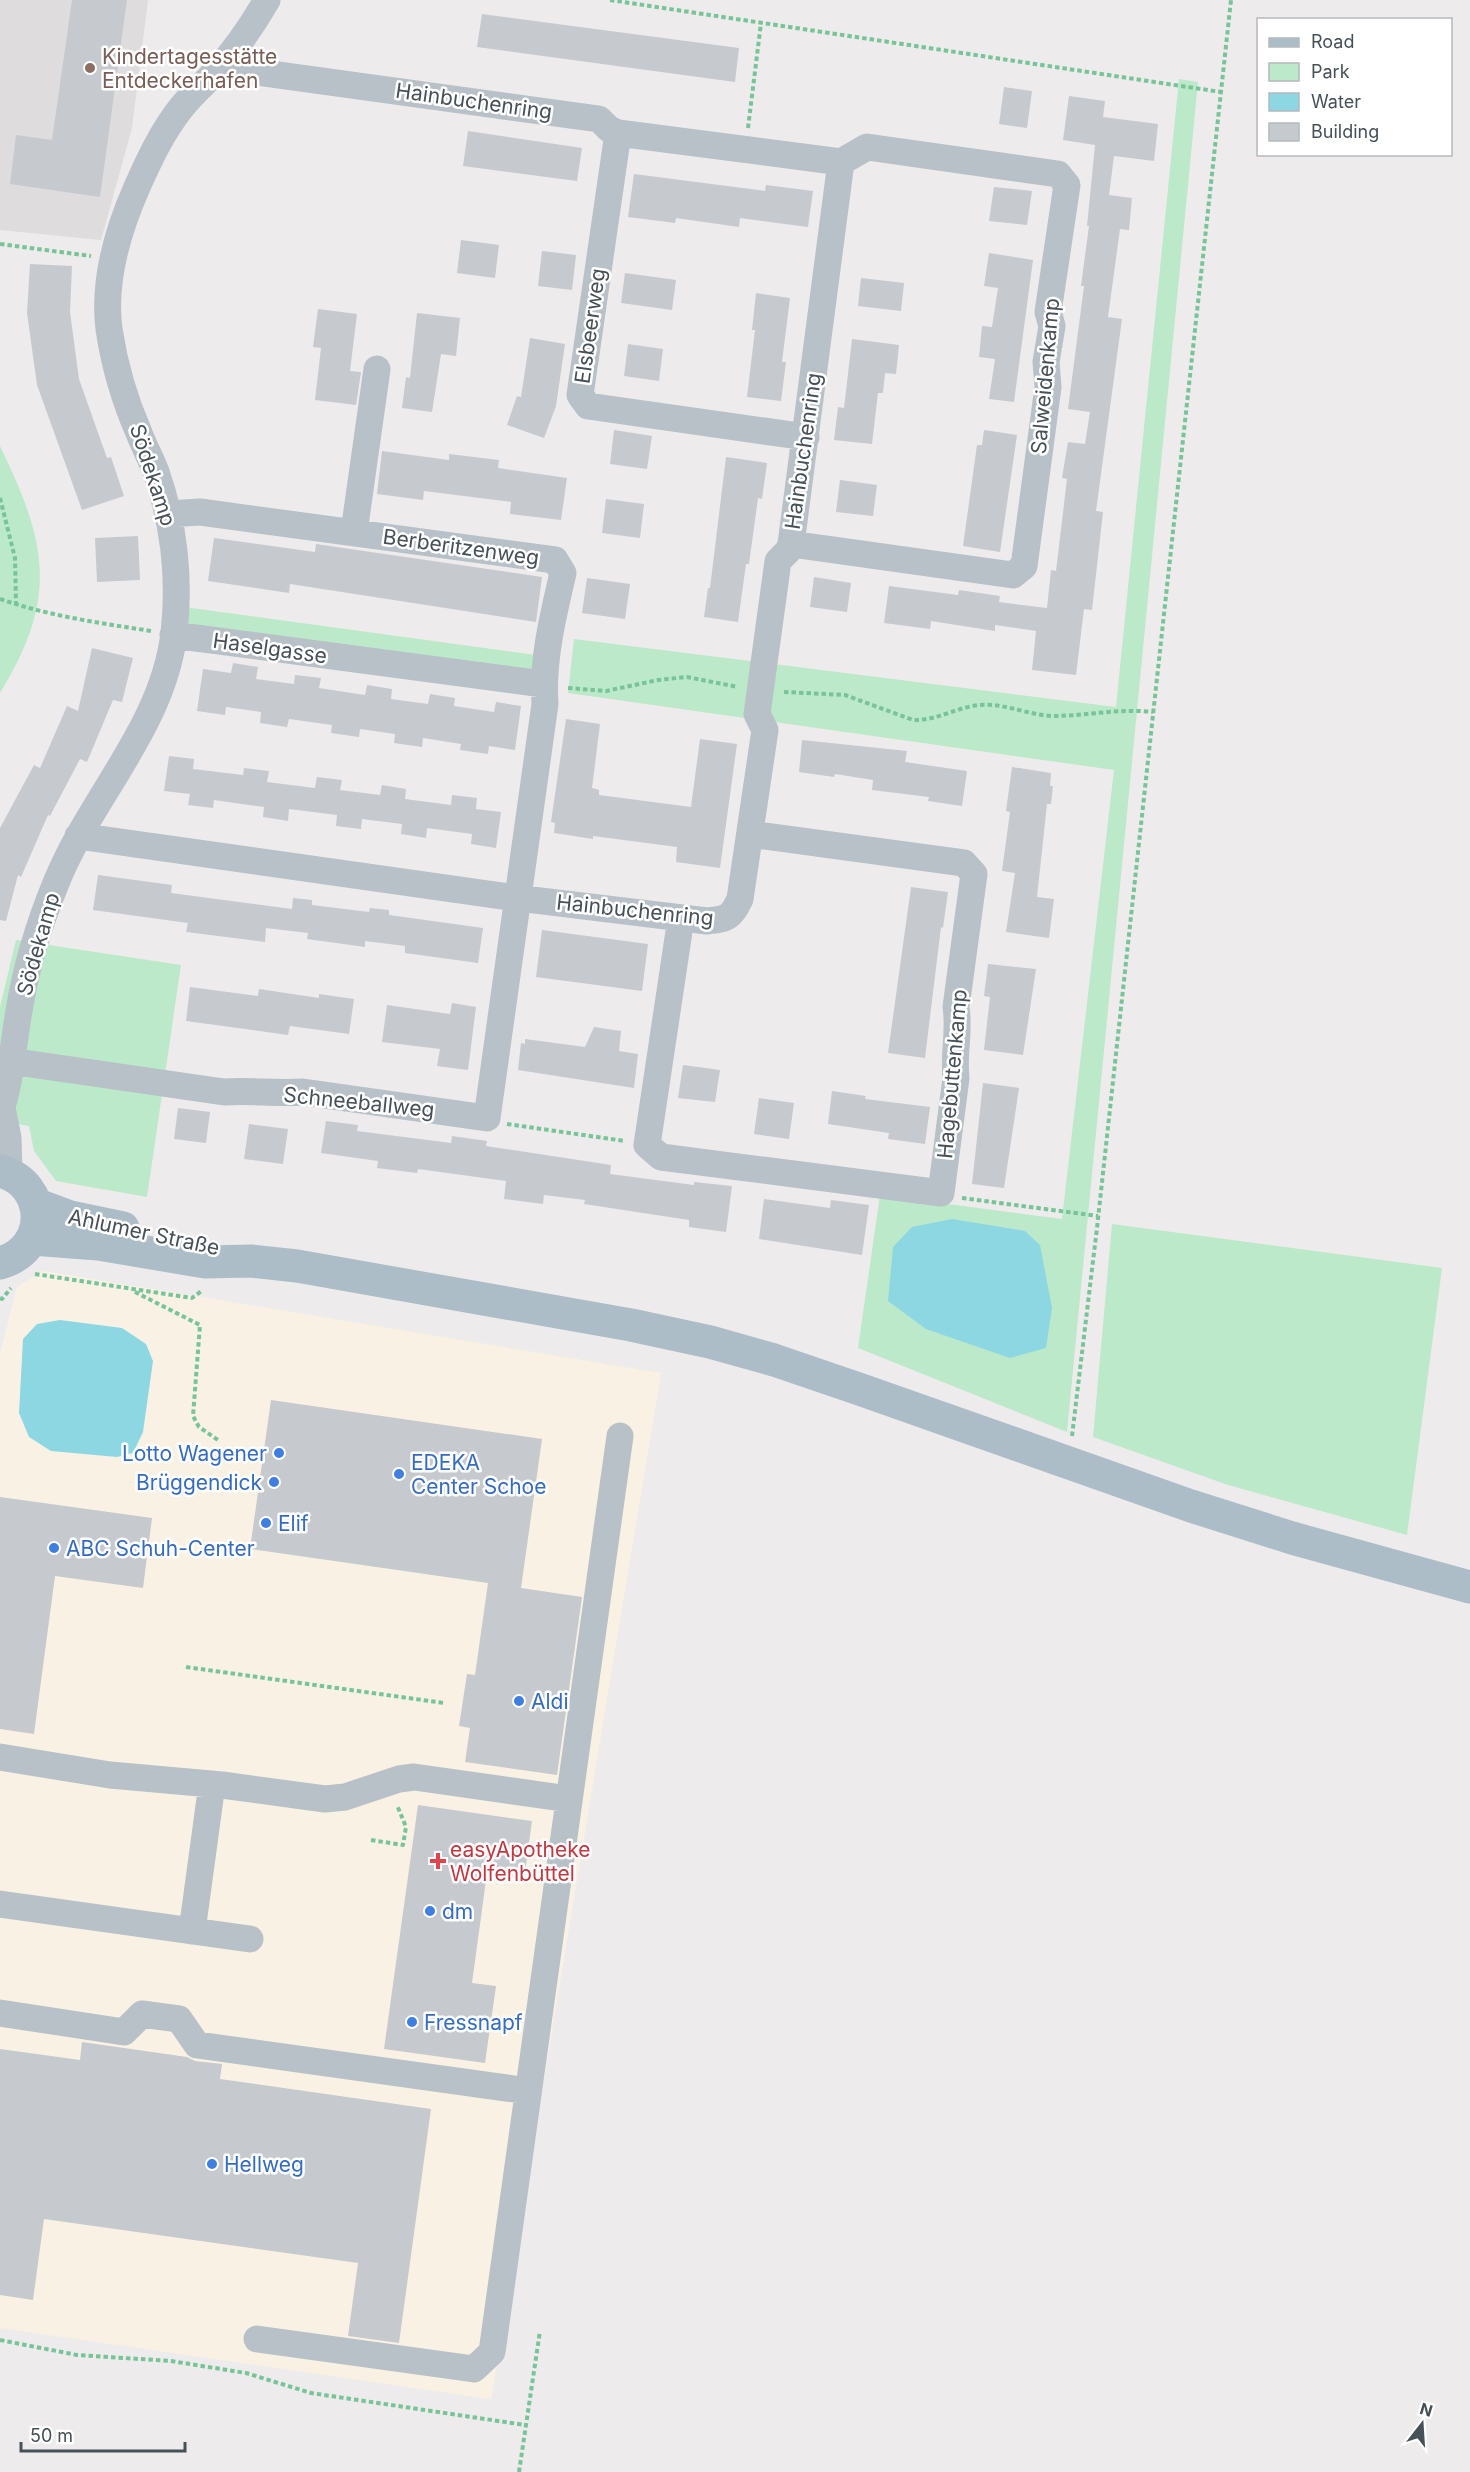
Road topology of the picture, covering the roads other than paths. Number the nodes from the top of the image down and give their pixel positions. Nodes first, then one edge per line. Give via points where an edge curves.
1 (267, 0) edge
2 (220, 68) junction
3 (618, 133) junction
4 (841, 162) junction
5 (377, 369) dead end
6 (806, 437) junction
7 (168, 514) junction
8 (354, 532) junction
9 (791, 544) junction
10 (174, 635) junction
11 (543, 684) junction
12 (750, 834) junction
13 (78, 836) junction
14 (517, 898) junction
15 (681, 918) junction
16 (10, 1061) junction
17 (1, 1110) edge
18 (4, 1172) edge
19 (36, 1204) junction
20 (32, 1239) junction
21 (252, 1261) junction
22 (1, 1265) edge
23 (620, 1436) dead end
24 (1470, 1587) edge
25 (0, 1757) edge
26 (212, 1784) junction
27 (569, 1799) junction
28 (0, 1904) edge
29 (192, 1931) junction
30 (250, 1939) dead end
31 (0, 2013) edge
32 (528, 2091) junction
33 (257, 2339) dead end

1 - 2 street, Södekamp
2 - 3 street, Hainbuchenring via 599,119
2 - 7 street, Södekamp via 180,109 156,146 136,189 114,259 109,305 114,351 137,430 156,471
3 - 4 street, Hainbuchenring
3 - 6 street, Elsbeerweg via 580,395 588,406
4 - 6 street, Hainbuchenring
4 - 9 street, Salweidenkamp via 867,147 1058,174 1066,185 1048,312 1052,326 1046,362 1048,387 1024,566 1012,575
5 - 8 street
6 - 9 street, Hainbuchenring
7 - 8 street, Berberitzenweg via 200,512
7 - 10 street, Södekamp via 176,564
8 - 11 street, Berberitzenweg via 555,560 563,573
9 - 12 street, Hainbuchenring via 778,561 757,714 765,729
10 - 11 street, Haselgasse
10 - 13 street, Södekamp via 164,678 146,722
11 - 14 street, Berberitzenweg via 545,704
12 - 15 street, Hainbuchenring via 740,899 732,914 722,920
12 - 15 street, Hagebuttenkamp via 964,863 974,874 956,1007 956,1078 941,1193 661,1156 647,1145
13 - 14 street, Hainbuchenring
13 - 16 street, Södekamp via 57,880 33,948
14 - 15 street, Hainbuchenring
14 - 16 street, Schneeballweg via 487,1118 303,1092 224,1092
16 - 17 street, Södekamp
17 - 18 street, Södekamp via 8,1138
18 - 19 main road via 26,1185
19 - 20 main road, Ahlumer Straße via 37,1222
19 - 21 main road, Ahlumer Straße via 89,1222 219,1246
20 - 21 main road, Ahlumer Straße via 98,1244 205,1262
20 - 22 main road via 20,1254
21 - 24 main road, Ahlumer Straße via 375,1278 710,1342 774,1360 1292,1538
23 - 27 street
25 - 26 street via 110,1775
26 - 27 street via 325,1799 414,1777
26 - 29 street
27 - 32 street
28 - 29 street
29 - 30 street
31 - 32 street via 124,2032 141,2014 179,2019 197,2045
32 - 33 street via 492,2352 474,2369

